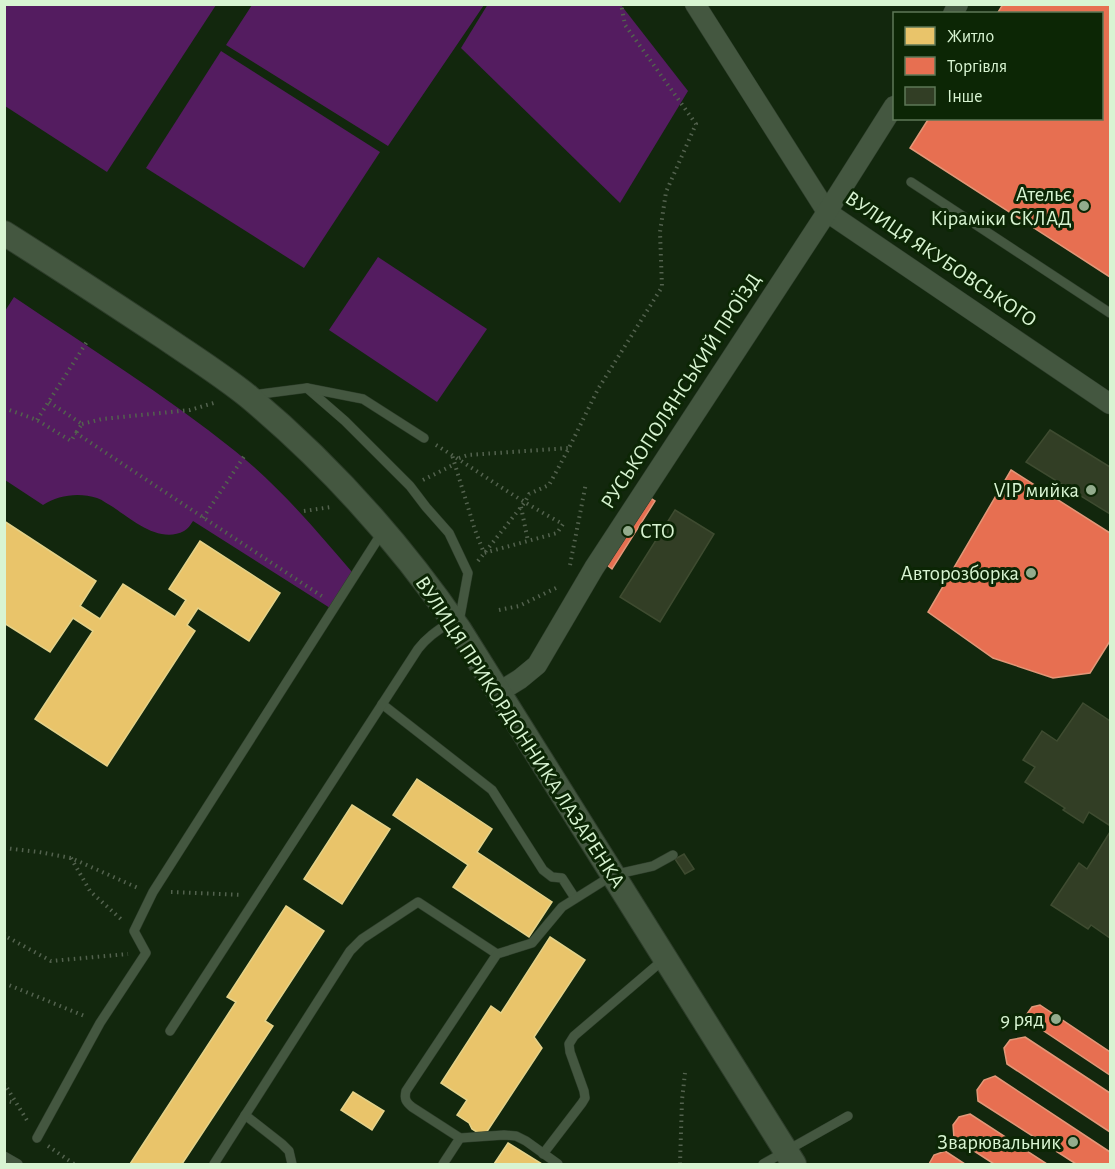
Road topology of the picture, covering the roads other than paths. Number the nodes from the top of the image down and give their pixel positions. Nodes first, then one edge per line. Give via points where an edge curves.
1 (695, 4) edge
2 (893, 108) edge
3 (911, 182) dead end
4 (827, 212) junction
5 (4, 233) edge
6 (1110, 313) edge
7 (307, 388) junction
8 (248, 396) junction
9 (1110, 404) edge
10 (424, 438) road end
11 (384, 530) junction
12 (456, 625) junction
13 (499, 692) junction
14 (382, 704) junction
15 (673, 855) dead end
16 (613, 875) junction
17 (575, 898) junction
18 (497, 954) junction
19 (665, 958) junction
20 (170, 1031) dead end
21 (245, 1115) junction
22 (848, 1116) dead end
23 (37, 1138) road end
24 (460, 1138) junction
25 (543, 1154) junction
26 (4, 1156) edge
27 (790, 1158) edge
28 (18, 1164) edge
29 (214, 1164) edge
30 (292, 1164) edge
31 (443, 1164) edge
32 (558, 1164) edge
33 (763, 1164) edge

1 - 4 street, ВУЛИЦЯ ЯКУБОВСЬКОГО
2 - 4 street, РУСЬКОПОЛЯНСЬКИЙ ПРОЇЗД
3 - 6 lane
4 - 9 street, ВУЛИЦЯ ЯКУБОВСЬКОГО
4 - 13 street, РУСЬКОПОЛЯНСЬКИЙ ПРОЇЗД via 594,568 537,665
5 - 8 street, ВУЛИЦЯ ПРИКОРДОННИКА ЛАЗАРЕНКА
7 - 8 lane
7 - 10 lane via 363,399
7 - 12 lane via 410,486 449,533 468,573
8 - 11 street, ВУЛИЦЯ ПРИКОРДОННИКА ЛАЗАРЕНКА via 329,471
11 - 12 street, ВУЛИЦЯ ПРИКОРДОННИКА ЛАЗАРЕНКА
11 - 23 lane via 153,892 134,931 146,953 100,1023
12 - 13 street, ВУЛИЦЯ ПРИКОРДОННИКА ЛАЗАРЕНКА
12 - 14 lane via 424,641
13 - 16 street, ВУЛИЦЯ ПРИКОРДОННИКА ЛАЗАРЕНКА
14 - 17 lane via 492,790 543,870 562,878
14 - 20 lane
15 - 16 lane via 653,866
16 - 17 lane
16 - 19 street, ВУЛИЦЯ ПРИКОРДОННИКА ЛАЗАРЕНКА
17 - 18 lane via 562,907 532,943
18 - 21 lane via 418,902 376,928 350,951
18 - 24 lane via 404,1097 412,1107
19 - 25 lane via 574,1036 570,1052 585,1098
19 - 27 street, ВУЛИЦЯ ПРИКОРДОННИКА ЛАЗАРЕНКА
21 - 29 lane
21 - 30 lane via 282,1144
22 - 27 lane
24 - 25 lane via 516,1136
24 - 31 lane
25 - 32 lane
26 - 28 lane
27 - 33 lane

